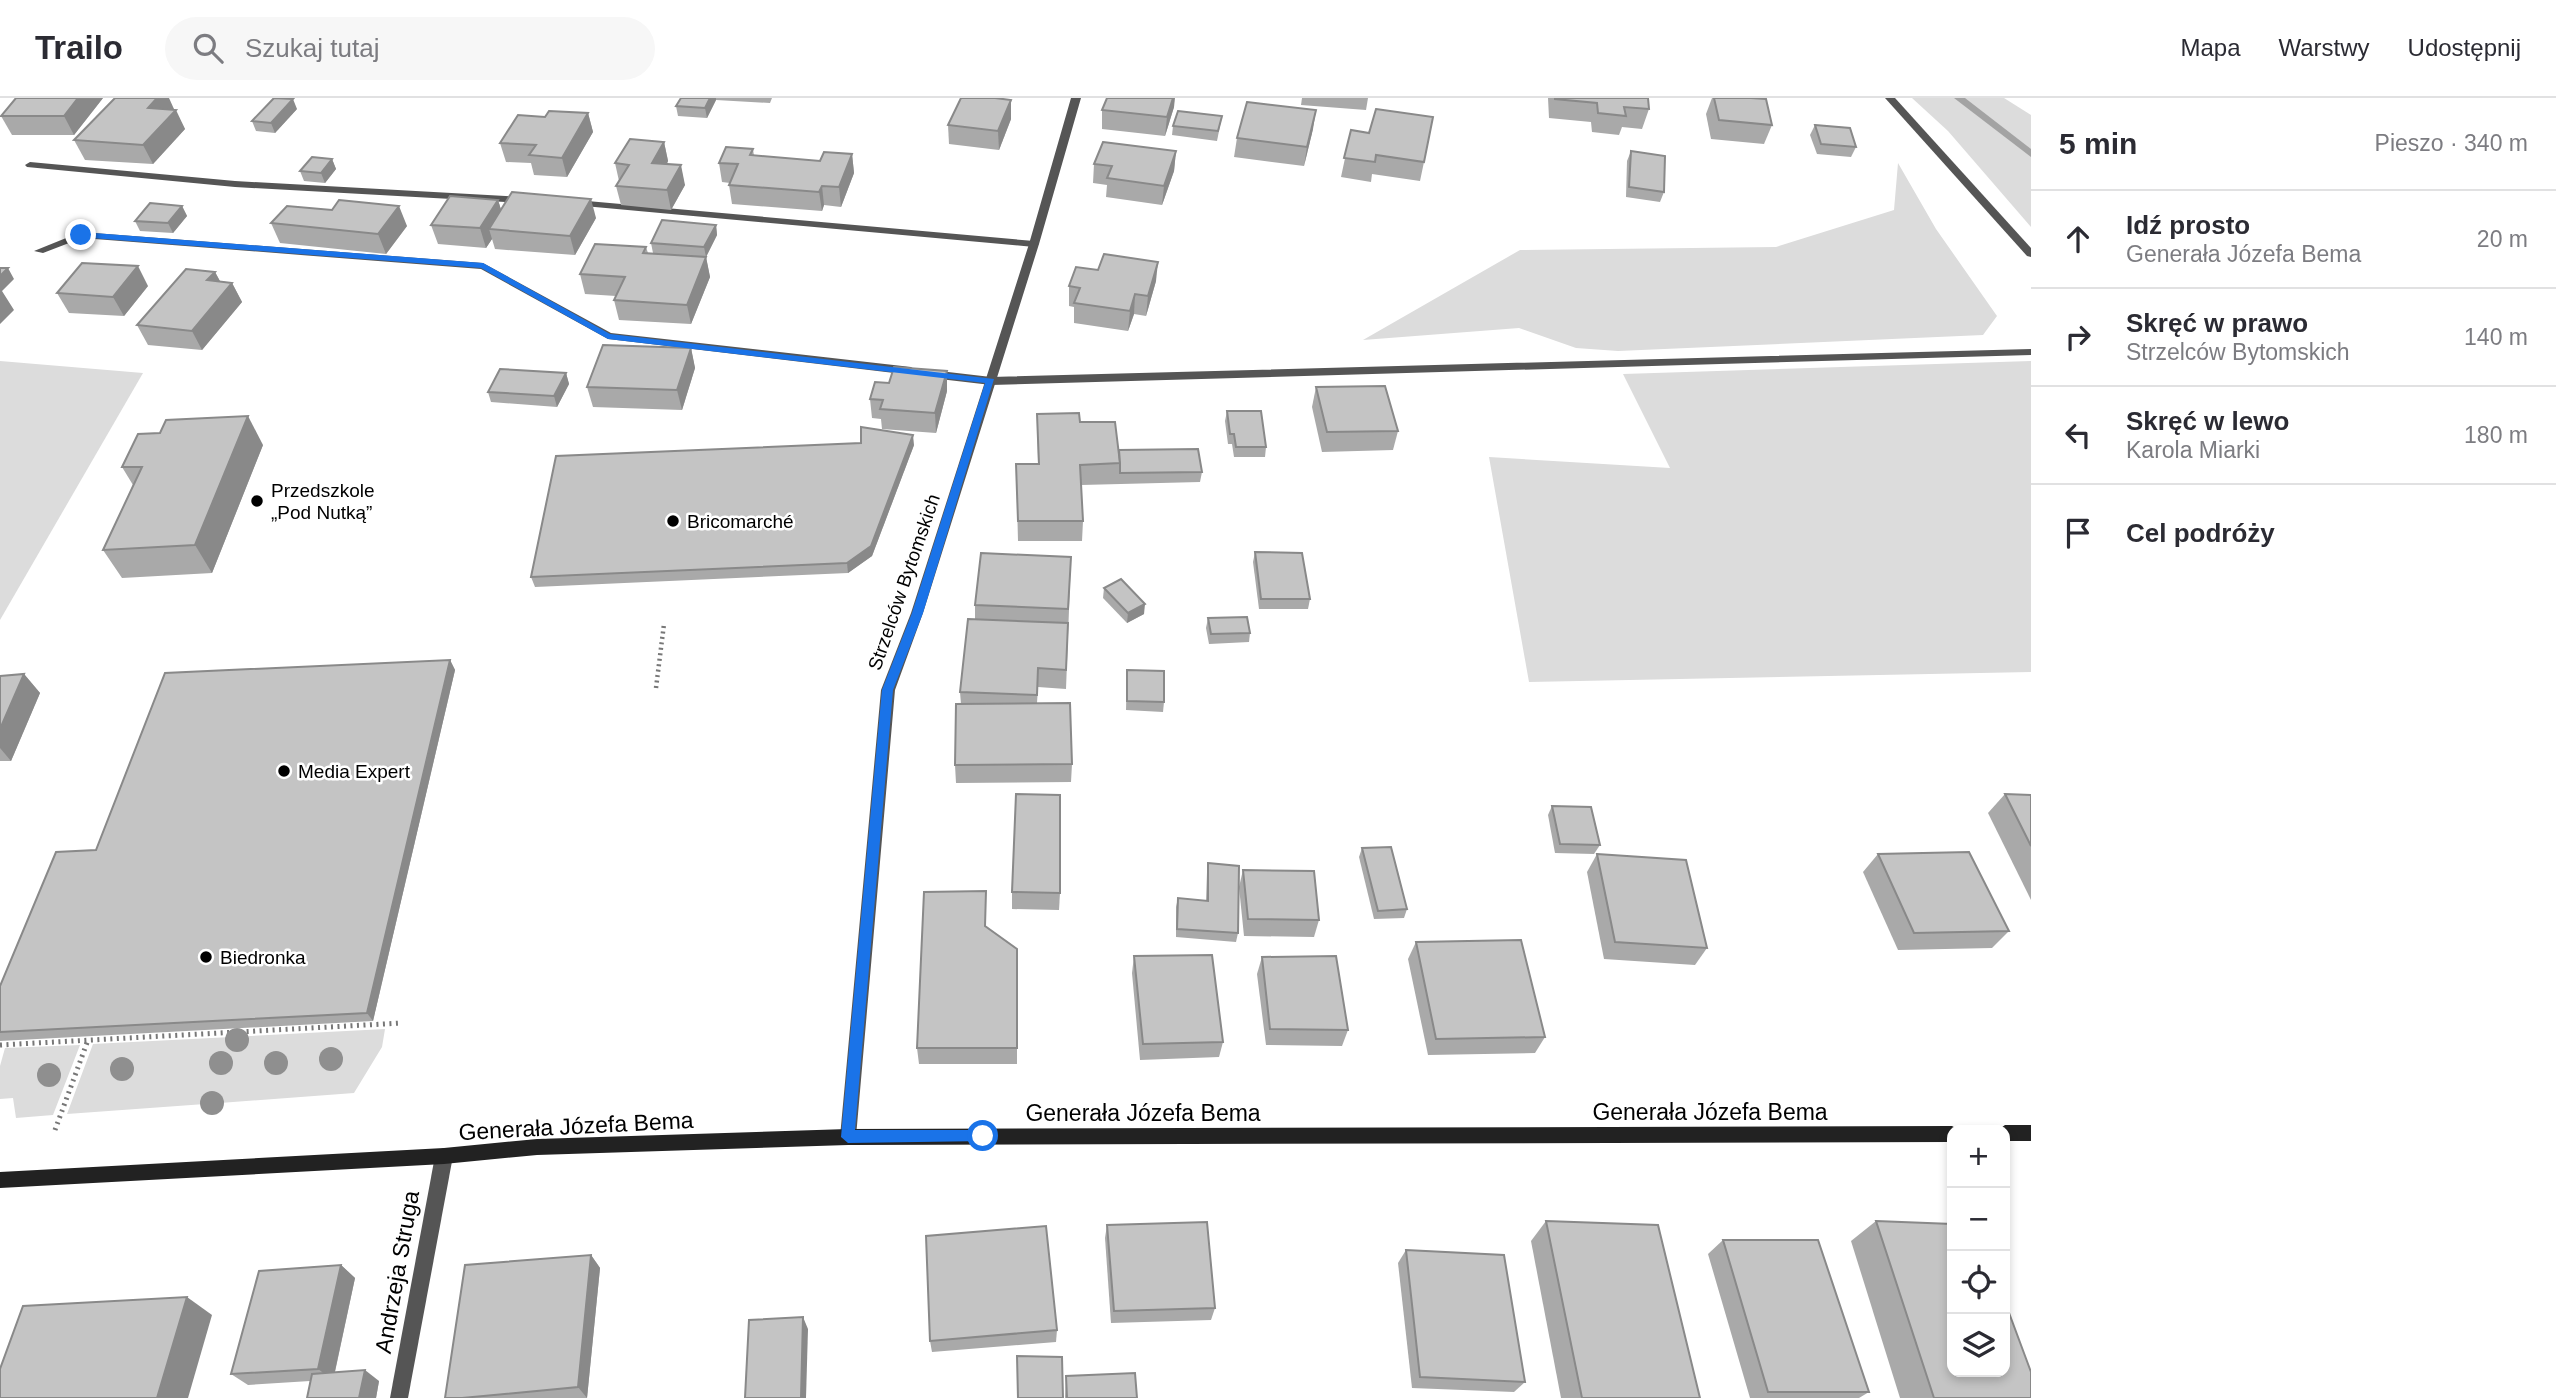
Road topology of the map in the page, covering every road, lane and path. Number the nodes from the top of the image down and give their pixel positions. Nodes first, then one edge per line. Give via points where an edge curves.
1 (1076, 98) edge
2 (1890, 98) edge
3 (30, 165) dead end
4 (542, 201) edge
5 (570, 203) edge
6 (1034, 244) junction
7 (39, 251) dead end
8 (2031, 254) edge
9 (2031, 352) edge
10 (990, 381) junction
11 (664, 624) dead end
12 (656, 688) dead end
13 (402, 1023) dead end
14 (88, 1040) junction
15 (0, 1045) edge
16 (55, 1130) dead end
17 (1947, 1133) edge
18 (2010, 1133) edge
19 (2031, 1133) edge
20 (848, 1137) junction
21 (444, 1156) junction
22 (0, 1181) edge
23 (399, 1398) edge

1 - 6 street, Strzelców Bytomskich
2 - 8 street
3 - 4 street via 235,184
5 - 6 street
6 - 10 street, Strzelców Bytomskich
7 - 10 street via 81,235 483,266 608,336
9 - 10 street
10 - 20 street, Strzelców Bytomskich via 888,690
11 - 12 path
13 - 14 path
14 - 15 path
14 - 16 path
17 - 20 street, Generała Józefa Bema
18 - 19 street
20 - 21 street, Generała Józefa Bema via 537,1147
21 - 22 street, Generała Józefa Bema
21 - 23 street, Andrzeja Struga

